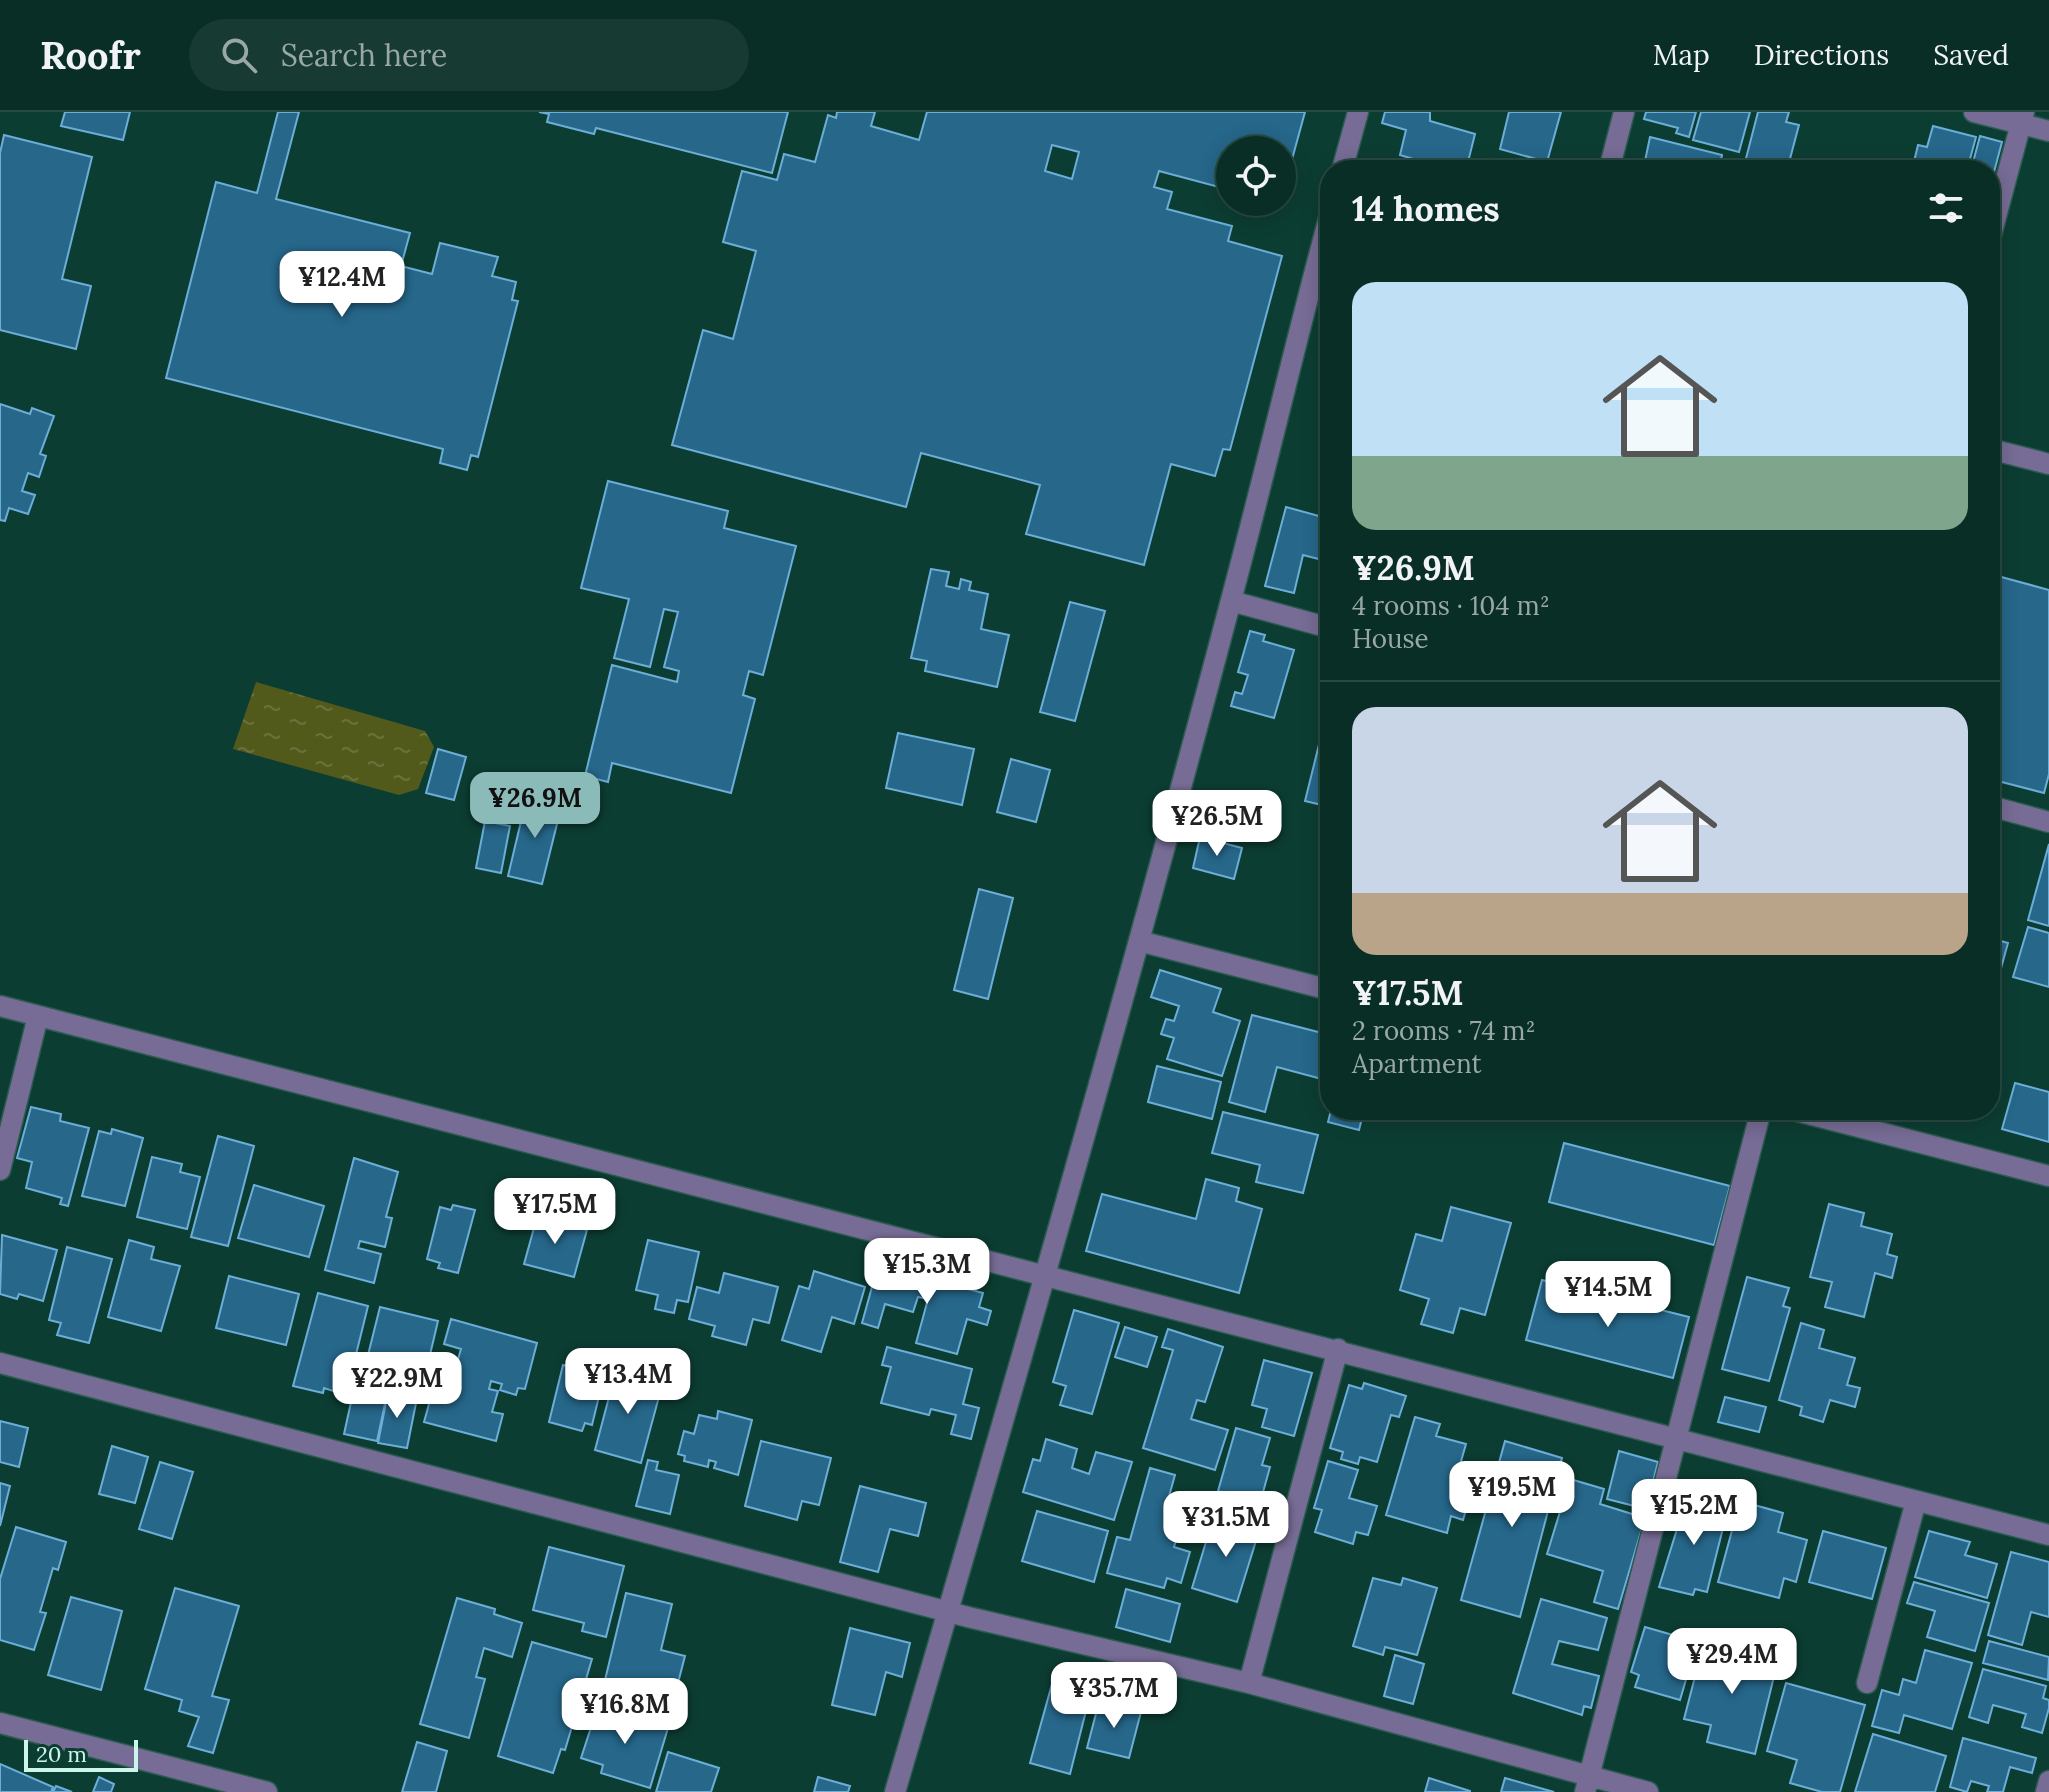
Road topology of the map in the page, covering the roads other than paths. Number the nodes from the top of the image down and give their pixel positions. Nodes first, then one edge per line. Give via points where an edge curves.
1 (1358, 112) edge
2 (1624, 112) edge
3 (1974, 112) edge
4 (2022, 118) edge
5 (2049, 131) edge
6 (1345, 160) edge
7 (1612, 160) edge
8 (2000, 201) edge
9 (1320, 283) edge
10 (2000, 452) edge
11 (2049, 464) edge
12 (1231, 601) junction
13 (1320, 625) edge
14 (2000, 809) edge
15 (2049, 822) edge
16 (1139, 941) junction
17 (1320, 987) edge
18 (0, 1006) edge
19 (38, 1016) junction
20 (1758, 1120) edge
21 (1832, 1120) edge
22 (0, 1170) edge
23 (2049, 1176) edge
24 (1046, 1275) junction
25 (1338, 1349) junction
26 (0, 1363) edge
27 (1678, 1438) junction
28 (1916, 1501) junction
29 (2049, 1535) edge
30 (949, 1610) junction
31 (1249, 1683) junction
32 (1867, 1683) dead end
33 (0, 1723) edge
34 (2049, 1781) edge
35 (204, 1784) edge
36 (1587, 1784) edge
37 (267, 1792) edge
38 (895, 1792) edge
39 (1648, 1792) edge
40 (2046, 1792) edge

1 - 6 street
2 - 7 street
3 - 4 street
4 - 5 street
4 - 8 street
9 - 12 street
10 - 11 street
12 - 13 street
12 - 16 street
14 - 15 street
16 - 17 street
16 - 24 street
18 - 19 street
19 - 22 street
19 - 24 street
20 - 27 street
21 - 23 street
24 - 25 street
24 - 30 street
25 - 27 street
25 - 31 street
26 - 30 street
27 - 28 street
27 - 36 street
28 - 29 street
28 - 32 street
30 - 31 street
30 - 38 street
31 - 36 street
33 - 35 street
34 - 40 street
35 - 37 street
36 - 39 street

